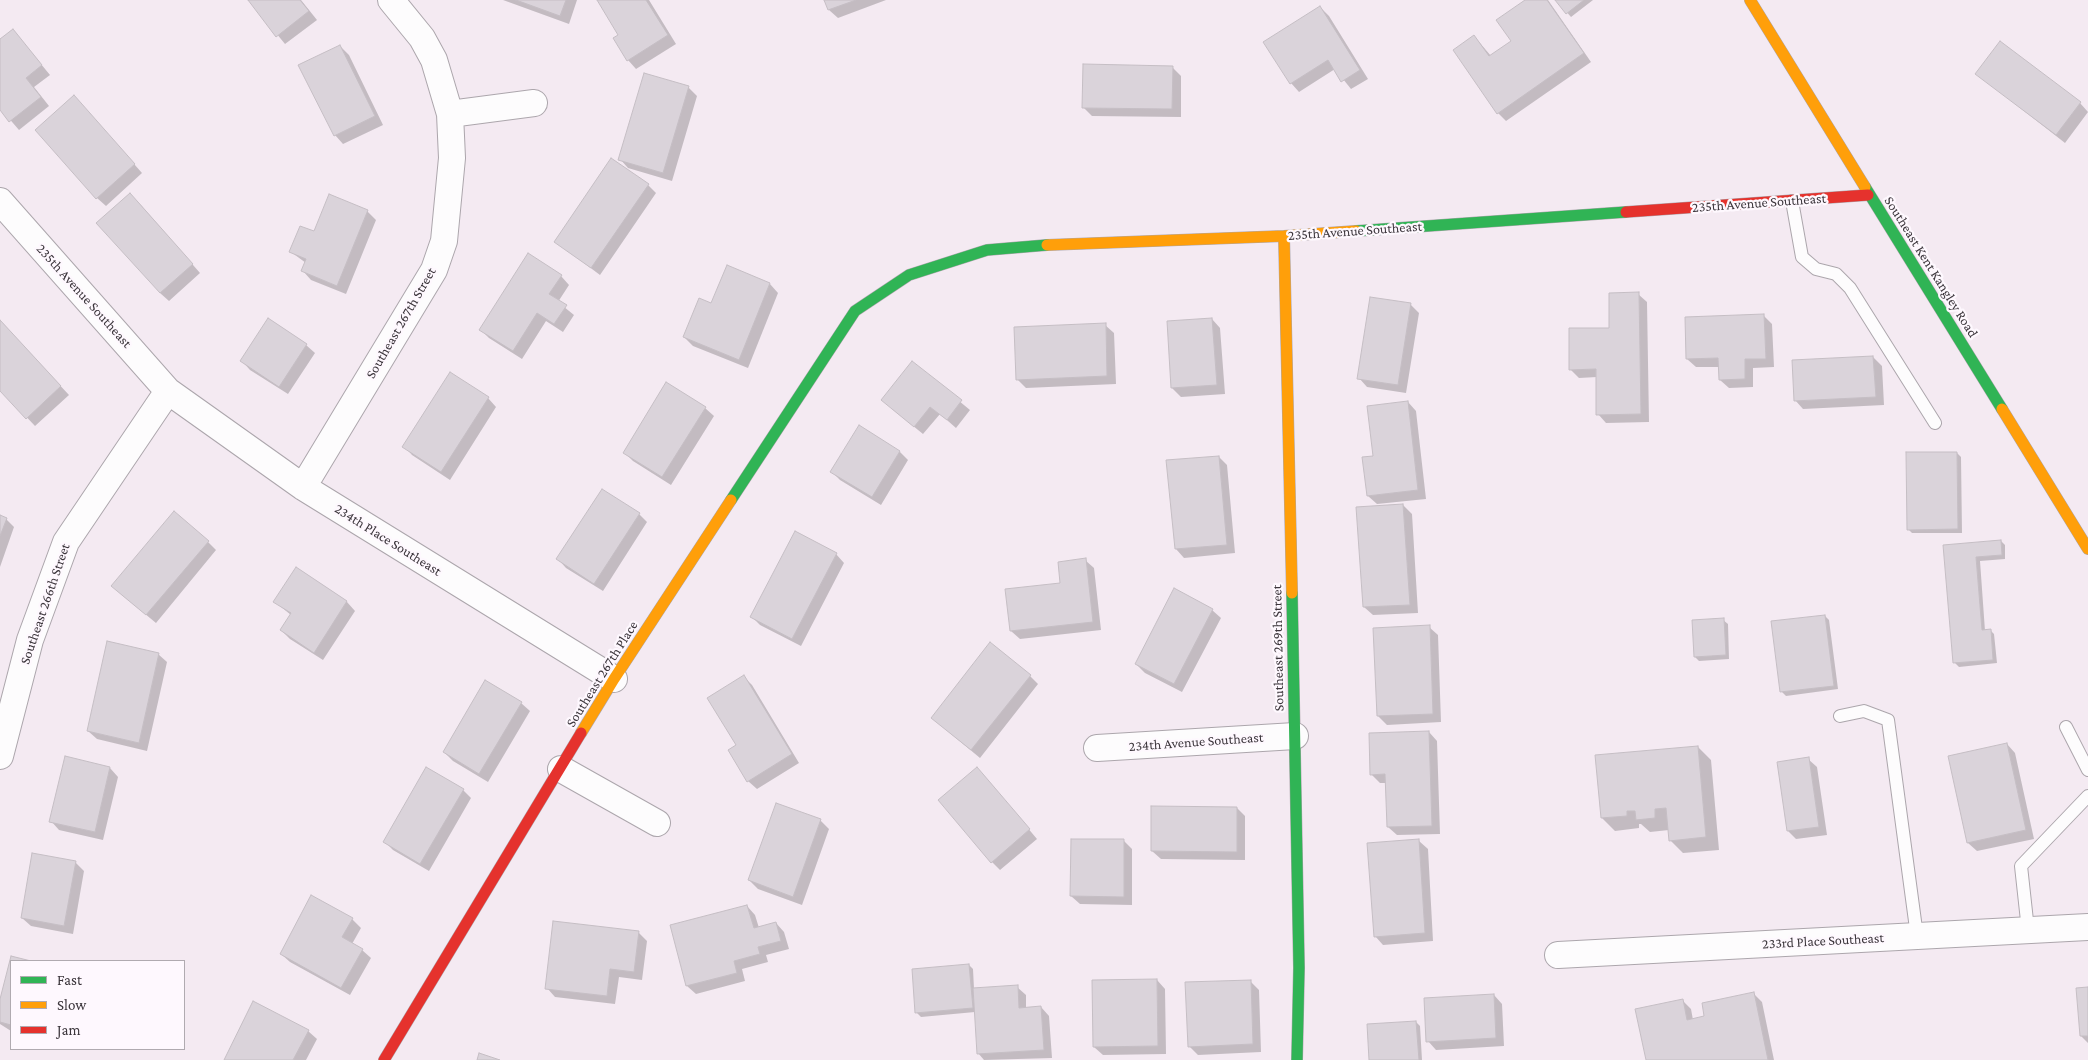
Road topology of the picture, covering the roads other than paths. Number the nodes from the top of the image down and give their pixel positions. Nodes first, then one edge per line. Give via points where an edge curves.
1 (391, 0) edge
2 (1750, 0) edge
3 (534, 103) dead end
4 (450, 114) junction
5 (1868, 195) junction
6 (1792, 200) junction
7 (0, 201) edge
8 (1284, 236) junction
9 (855, 310) joint
10 (168, 391) junction
11 (1935, 423) dead end
12 (303, 487) junction
13 (2088, 549) edge
14 (614, 680) junction
15 (1840, 716) dead end
16 (2066, 727) dead end
17 (1295, 736) junction
18 (1097, 748) dead end
19 (0, 756) edge
20 (561, 769) junction
21 (2088, 770) edge
22 (2088, 796) edge
23 (657, 824) dead end
24 (2088, 927) edge
25 (2028, 930) junction
26 (1917, 936) junction
27 (1558, 955) dead end
28 (384, 1060) edge
29 (1297, 1060) edge

1 - 4 street, Southeast 267th Street via 422,38 434,60
2 - 5 street, Southeast Kent Kangley Road
3 - 4 street
4 - 12 street, Southeast 267th Street via 452,158 448,205 444,240 434,270
5 - 6 street, 235th Avenue Southeast
5 - 13 street, Southeast Kent Kangley Road
6 - 8 street, 235th Avenue Southeast
6 - 11 lane via 1802,257 1816,269 1836,274 1850,288
7 - 10 street, 235th Avenue Southeast
8 - 9 street, 235th Avenue Southeast via 1069,243 987,250 909,275
8 - 17 street, Southeast 269th Street
9 - 14 street, Southeast 267th Place
10 - 12 street, 234th Place Southeast
10 - 19 street, Southeast 266th Street via 66,542 30,640
12 - 14 street, 234th Place Southeast
14 - 20 street, Southeast 267th Place
15 - 26 lane via 1864,711 1888,720
16 - 21 lane
17 - 18 street, 234th Avenue Southeast
17 - 29 street, Southeast 269th Street via 1299,968
20 - 23 street
20 - 28 street, Southeast 267th Place
22 - 25 lane via 2021,866
24 - 25 street, 233rd Place Southeast
25 - 26 street, 233rd Place Southeast
26 - 27 street, 233rd Place Southeast

